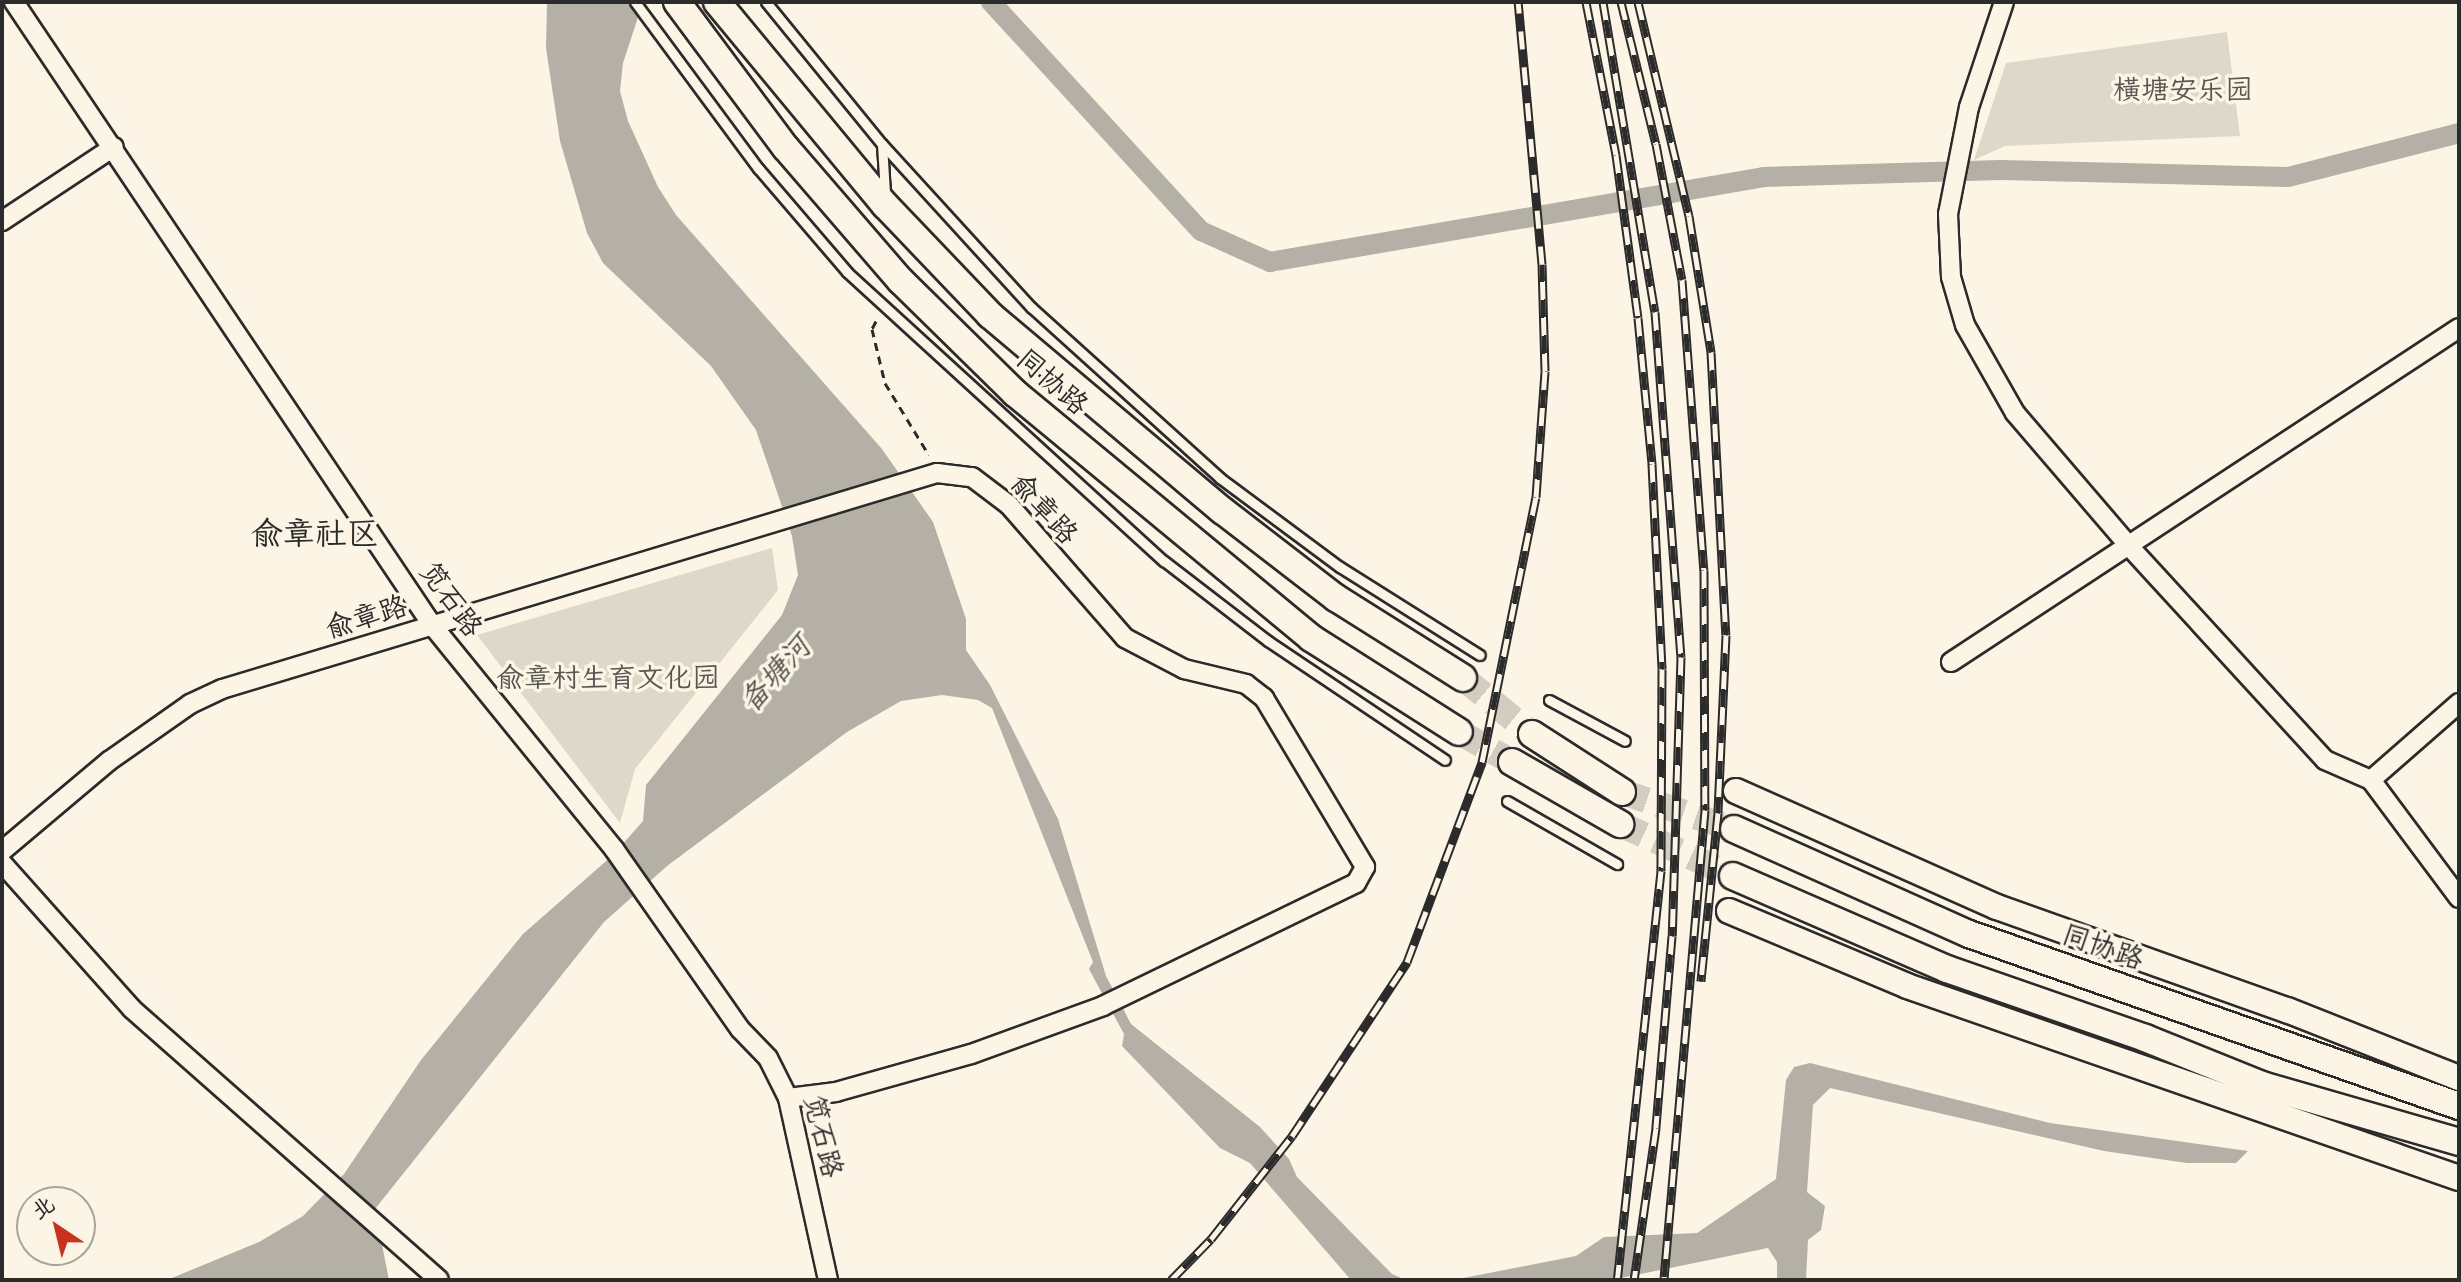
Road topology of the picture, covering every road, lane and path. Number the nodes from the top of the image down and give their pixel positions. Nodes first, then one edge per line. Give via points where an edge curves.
1 (14, 2) edge
2 (635, 2) edge
3 (677, 2) edge
4 (717, 2) edge
5 (766, 2) edge
6 (2004, 2) edge
7 (882, 144) junction
8 (114, 147) junction
9 (885, 205) junction
10 (2, 221) edge
11 (876, 321) dead end
12 (2459, 328) edge
13 (937, 473) junction
14 (2128, 545) junction
15 (432, 625) junction
16 (1480, 655) dead end
17 (1951, 662) dead end
18 (1463, 678) tunnel mouth
19 (1549, 700) dead end
20 (2459, 703) edge
21 (1459, 732) tunnel mouth
22 (1532, 734) tunnel mouth
23 (1625, 741) dead end
24 (1445, 760) dead end
25 (1512, 762) tunnel mouth
26 (2371, 780) junction
27 (1736, 791) dead end
28 (1622, 792) tunnel mouth
29 (1507, 801) dead end
30 (1620, 824) tunnel mouth
31 (1734, 829) tunnel mouth
32 (2, 851) edge
33 (2, 863) edge
34 (1617, 864) dead end
35 (1733, 876) tunnel mouth
36 (2459, 898) edge
37 (1729, 911) dead end
38 (2459, 1078) edge
39 (2262, 1085) junction
40 (788, 1098) junction
41 (2459, 1106) edge
42 (2333, 1138) junction
43 (2459, 1142) edge
44 (2459, 1178) edge
45 (439, 1280) edge
46 (828, 1280) edge

1 - 8 street, 笕石路
2 - 24 lane via 758,168 847,272 1164,561 1268,641
3 - 21 main road, 同协路 via 786,148 892,270 1015,393 1311,638
4 - 9 main road, 同协路
5 - 7 lane
6 - 14 street via 1966,122 1950,206 1951,277 1965,325 2015,413
7 - 9 lane
7 - 16 lane via 1032,308 1220,478 1340,567
8 - 10 street
8 - 15 street, 笕石路
9 - 18 main road, 同协路 via 990,315 1211,502 1336,598
11 - 13 path via 872,329 885,383
12 - 14 street
13 - 15 street, 俞章路
13 - 40 street, 俞章路 via 972,477 993,489 1125,638 1184,669 1246,684 1264,698 1365,867 1356,883 1103,1006 971,1054 836,1092
14 - 17 street
14 - 26 street via 2325,760
15 - 32 street, 俞章路 via 222,689 190,704 109,761
15 - 40 street, 笕石路 via 614,849 740,1029 768,1058
19 - 23 lane
20 - 26 street
22 - 28 main road
25 - 30 main road
26 - 36 street
27 - 38 street via 1997,907 2287,1010
29 - 34 lane
31 - 41 main road, 同协路 via 1969,934
33 - 45 street via 132,1009
35 - 39 main road via 1947,969
37 - 42 street via 1907,986
39 - 42 street
39 - 43 main road
40 - 46 street, 笕石路
42 - 44 street

